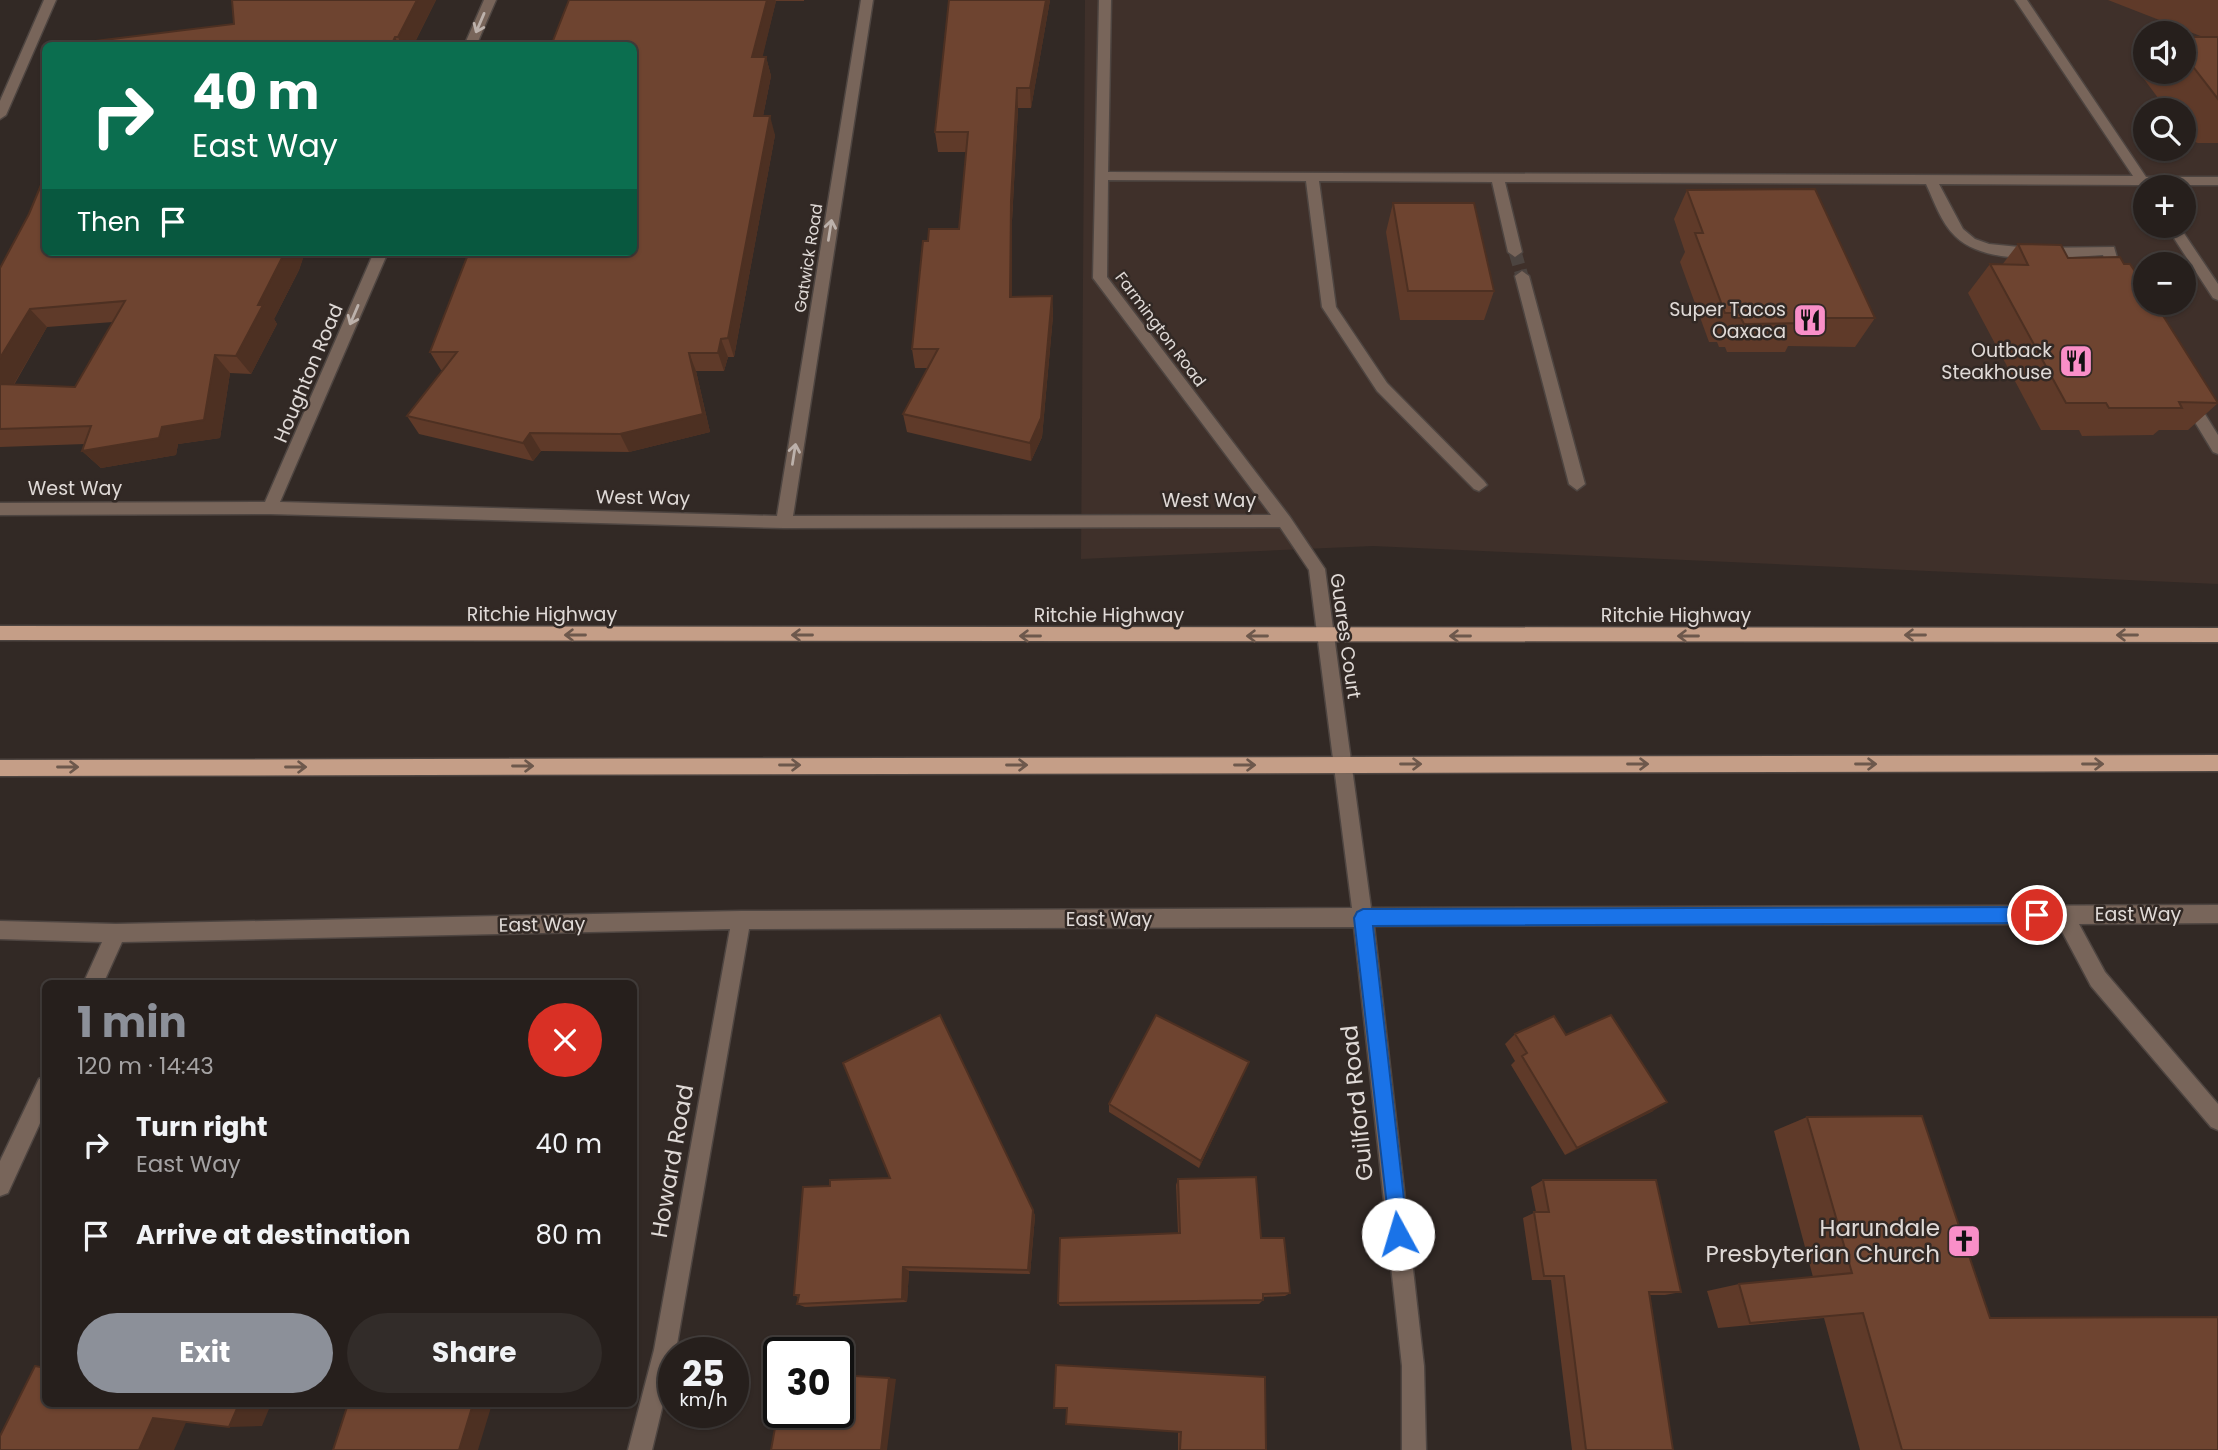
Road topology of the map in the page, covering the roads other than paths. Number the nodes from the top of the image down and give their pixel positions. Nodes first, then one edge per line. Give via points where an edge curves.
1 (50, 0) edge
2 (490, 0) edge
3 (867, 0) edge
4 (1105, 0) edge
5 (2021, 0) edge
6 (472, 42) edge
7 (0, 115) edge
8 (2139, 175) edge
9 (1102, 176) junction
10 (1312, 178) junction
11 (1498, 178) junction
12 (1930, 180) junction
13 (2218, 181) edge
14 (2196, 182) edge
15 (2133, 184) edge
16 (2180, 238) edge
17 (1515, 252) tunnel mouth
18 (379, 256) edge
19 (1522, 276) tunnel mouth
20 (2124, 292) edge
21 (2218, 295) edge
22 (2181, 387) edge
23 (2218, 448) edge
24 (1577, 484) dead end
25 (1479, 485) dead end
26 (270, 508) junction
27 (0, 509) edge
28 (783, 522) junction
29 (1284, 522) junction
30 (0, 634) edge
31 (2218, 635) edge
32 (1326, 636) junction
33 (2218, 763) edge
34 (1343, 765) junction
35 (0, 768) edge
36 (2218, 914) edge
37 (2064, 915) junction
38 (1363, 918) junction
39 (741, 920) junction
40 (0, 930) edge
41 (116, 933) junction
42 (95, 980) edge
43 (42, 1095) edge
44 (2218, 1120) edge
45 (0, 1185) edge
46 (640, 1450) edge
47 (1414, 1450) edge

1 - 7 street
2 -> 6 street
28 -> 3 street, Gatwick Road
4 - 9 street, Farmington Road
5 - 8 street
9 - 10 street
9 - 29 street, Farmington Road via 1100,278
10 - 11 street
10 - 25 street via 1329,307 1382,387
11 - 12 street
11 - 17 street
12 - 15 street
12 - 20 street via 1959,232 1973,244 1998,251 2109,250
13 - 14 street
16 - 21 street
18 -> 26 street, Houghton Road
19 - 24 street
22 - 23 street
26 - 27 street, West Way
26 - 28 street, West Way
28 - 29 street, West Way
29 - 32 street, Guares Court via 1317,569
32 -> 30 main road, Ritchie Highway
31 -> 32 main road, Ritchie Highway
32 - 34 street, Guares Court
34 -> 33 main road
35 -> 34 main road
34 - 38 street, Guares Court
36 - 37 street, East Way
37 - 38 street, East Way
37 - 44 street via 2098,979
38 - 39 street, East Way
38 - 47 street, Guilford Road via 1413,1366
39 - 41 street, East Way
39 - 46 street, Howard Road via 665,1350
40 - 41 street, East Way
41 - 42 street
43 - 45 street

